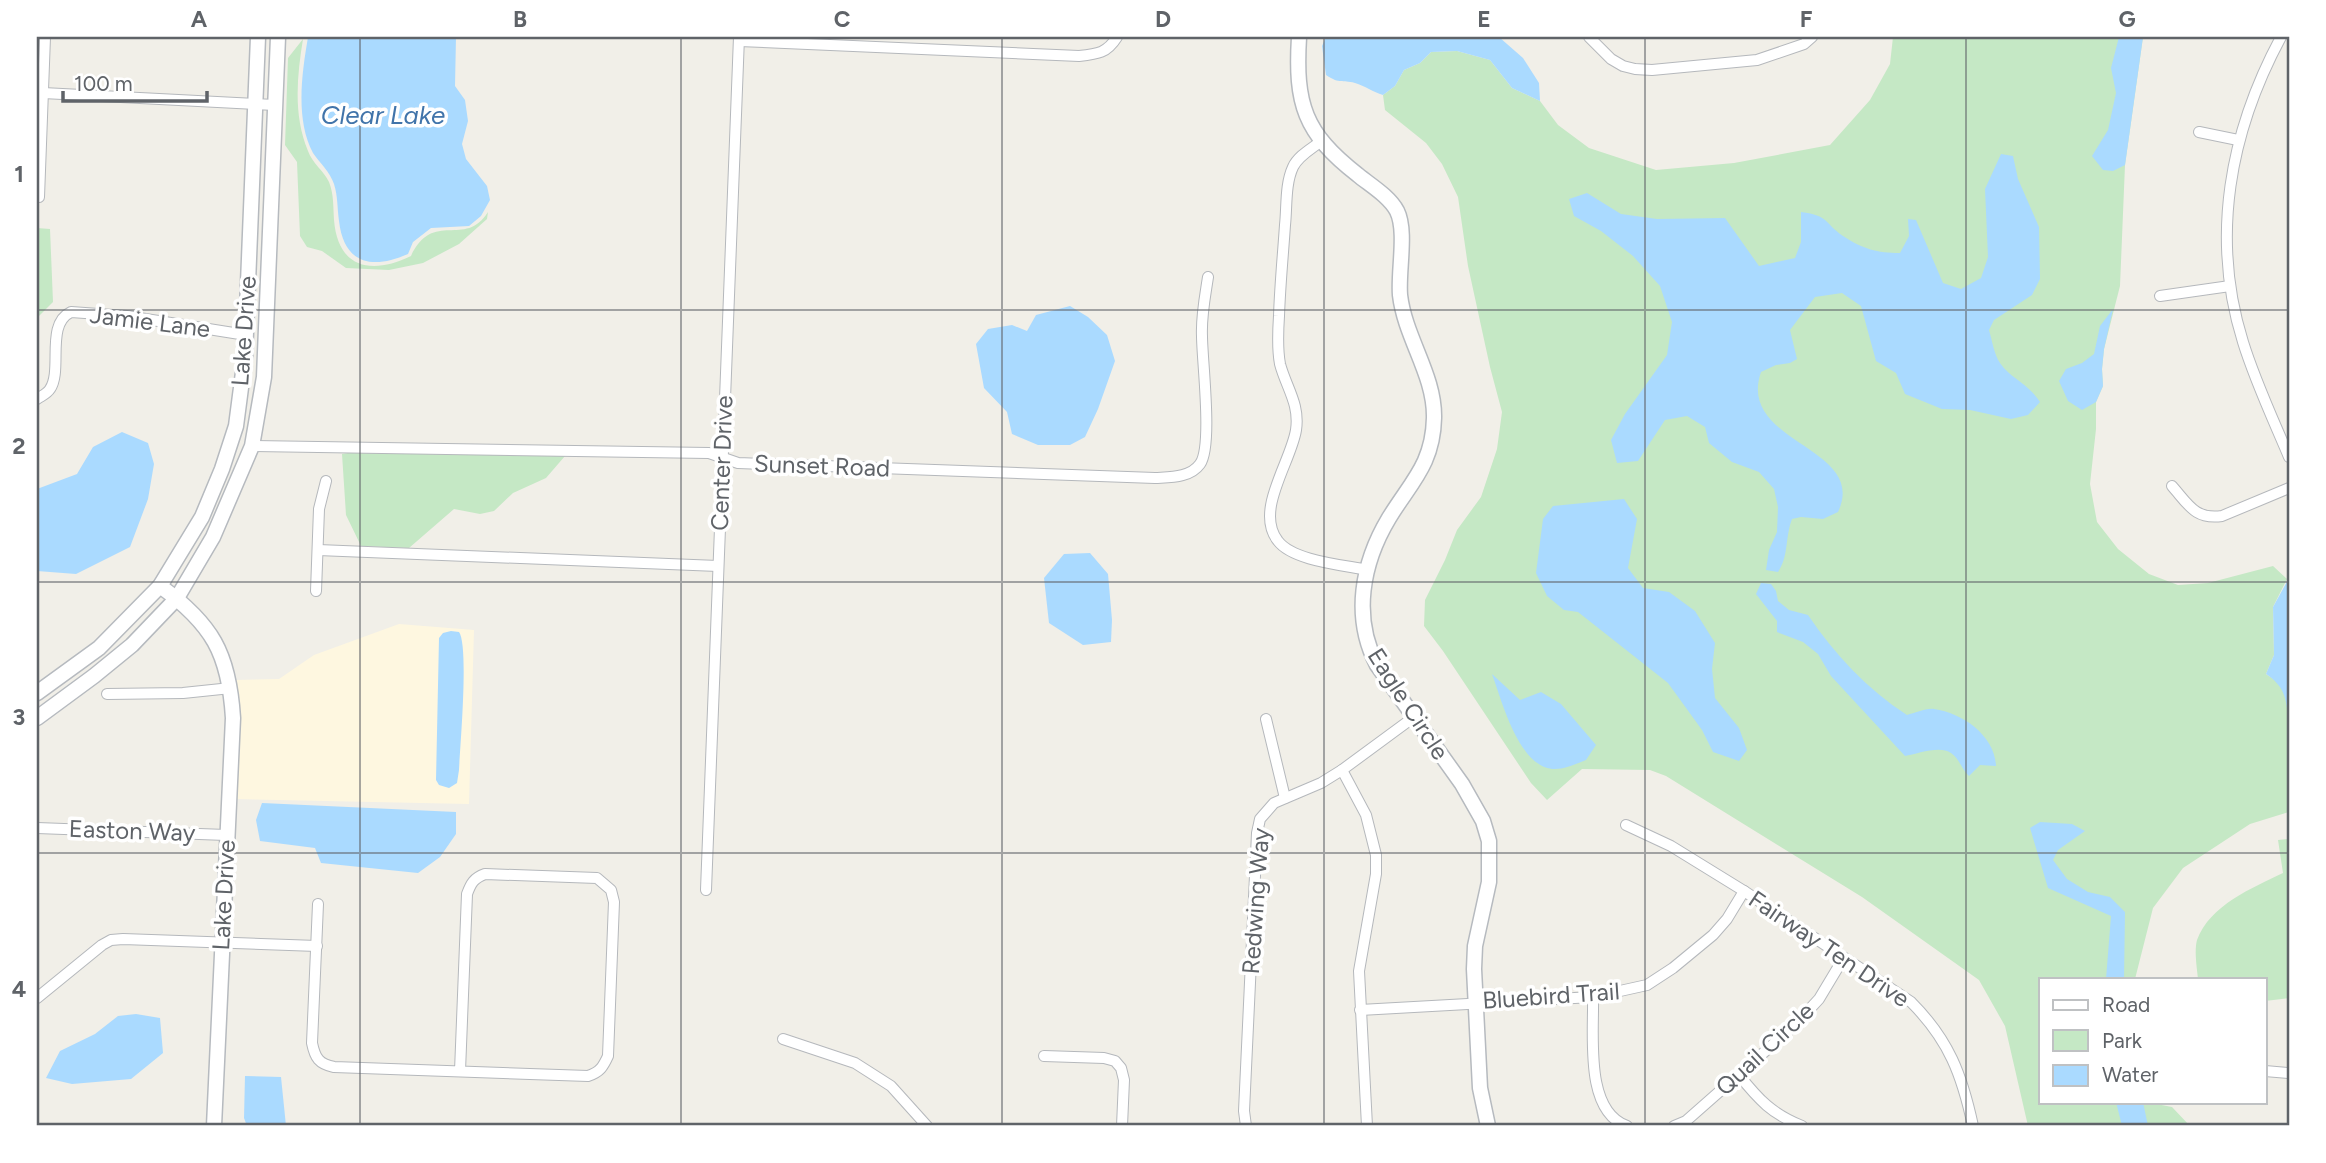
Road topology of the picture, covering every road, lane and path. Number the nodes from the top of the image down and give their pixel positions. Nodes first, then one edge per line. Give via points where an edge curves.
1 (45, 37) edge
2 (257, 37) edge
3 (278, 37) edge
4 (1117, 37) edge
5 (1299, 37) edge
6 (1589, 37) edge
7 (1812, 37) edge
8 (2281, 37) edge
9 (739, 39) edge
10 (43, 93) junction
11 (255, 102) junction
12 (275, 105) junction
13 (2199, 131) dead end
14 (2238, 141) junction
15 (1320, 142) junction
16 (39, 197) dead end
17 (1208, 277) dead end
18 (2230, 286) junction
19 (2160, 296) dead end
20 (246, 335) junction
21 (37, 399) edge
22 (252, 446) junction
23 (2289, 457) edge
24 (722, 458) junction
25 (326, 481) dead end
26 (2172, 486) dead end
27 (2289, 488) edge
28 (318, 550) junction
29 (718, 566) junction
30 (1368, 570) junction
31 (160, 586) junction
32 (316, 591) dead end
33 (177, 598) junction
34 (231, 688) junction
35 (37, 693) edge
36 (107, 694) dead end
37 (1414, 717) junction
38 (37, 718) edge
39 (1266, 719) dead end
40 (1342, 770) junction
41 (1285, 798) junction
42 (1626, 825) dead end
43 (37, 828) edge
44 (226, 835) junction
45 (706, 890) dead end
46 (1744, 891) junction
47 (318, 904) dead end
48 (221, 943) junction
49 (317, 946) junction
50 (1843, 959) junction
51 (1593, 997) junction
52 (37, 998) edge
53 (1475, 1002) junction
54 (1360, 1010) junction
55 (783, 1039) dead end
56 (1044, 1056) dead end
57 (460, 1071) junction
58 (2266, 1071) edge
59 (2289, 1073) edge
60 (1739, 1075) junction
61 (214, 1126) edge
62 (928, 1126) edge
63 (1122, 1126) edge
64 (1246, 1126) edge
65 (1367, 1126) edge
66 (1488, 1126) edge
67 (1627, 1126) edge
68 (1674, 1126) edge
69 (1802, 1126) edge
70 (1973, 1126) edge

1 - 10 street
2 - 11 street, Lake Drive
3 - 12 street, Lake Drive
4 - 9 street via 1111,48 1079,57
5 - 15 street, Eagle Circle via 1302,102
6 - 7 street via 1611,60 1652,70 1757,60 1795,48
8 - 14 street via 2250,102
9 - 24 street, Center Drive
10 - 11 street
10 - 16 street
11 - 12 street
11 - 20 street, Lake Drive
12 - 22 street, Lake Drive via 264,377
13 - 14 street
14 - 18 street via 2228,204
15 - 30 street, Eagle Circle via 1397,211 1404,314 1433,398 1429,453 1382,531
15 - 30 street via 1293,166 1289,184 1278,341 1280,364 1298,416 1273,494 1271,525 1277,540 1302,556
17 - 24 street, Sunset Road via 1202,336 1204,454 1199,465 1182,476 738,463
18 - 19 street
18 - 23 street via 2242,342
20 - 21 street, Jamie Lane via 71,312 60,324 55,344 54,382
20 - 31 street, Lake Drive via 236,426 222,469 202,517
22 - 24 street, Sunset Road via 709,453
22 - 33 street, Lake Drive via 213,537
24 - 29 street, Center Drive
25 - 28 street via 319,509
26 - 27 street via 2200,516 2211,518
28 - 29 street
28 - 32 street
29 - 45 street, Center Drive
30 - 37 street, Eagle Circle via 1362,619 1369,649
31 - 33 street, Lake Drive
31 - 35 street via 99,648
33 - 34 street, Lake Drive via 217,642
33 - 38 street via 94,677
34 - 36 street
34 - 44 street, Lake Drive
37 - 40 street, Redwing Way
37 - 53 street, Eagle Circle via 1474,803 1489,841 1489,882 1475,946
39 - 41 street
40 - 41 street, Redwing Way
40 - 54 street via 1366,815 1376,855 1359,971
41 - 64 street, Redwing Way via 1267,810 1257,833
42 - 46 street, Fairway Ten Drive via 1671,846
43 - 44 street, Easton Way
44 - 48 street, Lake Drive
46 - 50 street, Fairway Ten Drive
46 - 51 street, Bluebird Trail via 1713,935 1673,968 1647,985
47 - 49 street
48 - 49 street
48 - 52 street via 111,940
48 - 61 street, Lake Drive
49 - 57 street via 312,1043 318,1060 334,1067
50 - 60 street, Quail Circle via 1819,999 1795,1026
50 - 70 street, Fairway Ten Drive via 1911,1002 1932,1023 1965,1088
51 - 53 street, Bluebird Trail
51 - 67 street via 1598,1094 1606,1110
53 - 54 street, Bluebird Trail
53 - 66 street, Eagle Circle via 1480,1088
54 - 65 street
55 - 62 street via 865,1069 891,1086
56 - 63 street via 1115,1061 1124,1080
57 - 57 street via 470,884 485,874 597,878 605,883 614,902 604,1067 588,1076
58 - 59 street
60 - 68 street, Quail Circle
60 - 69 street via 1762,1103

